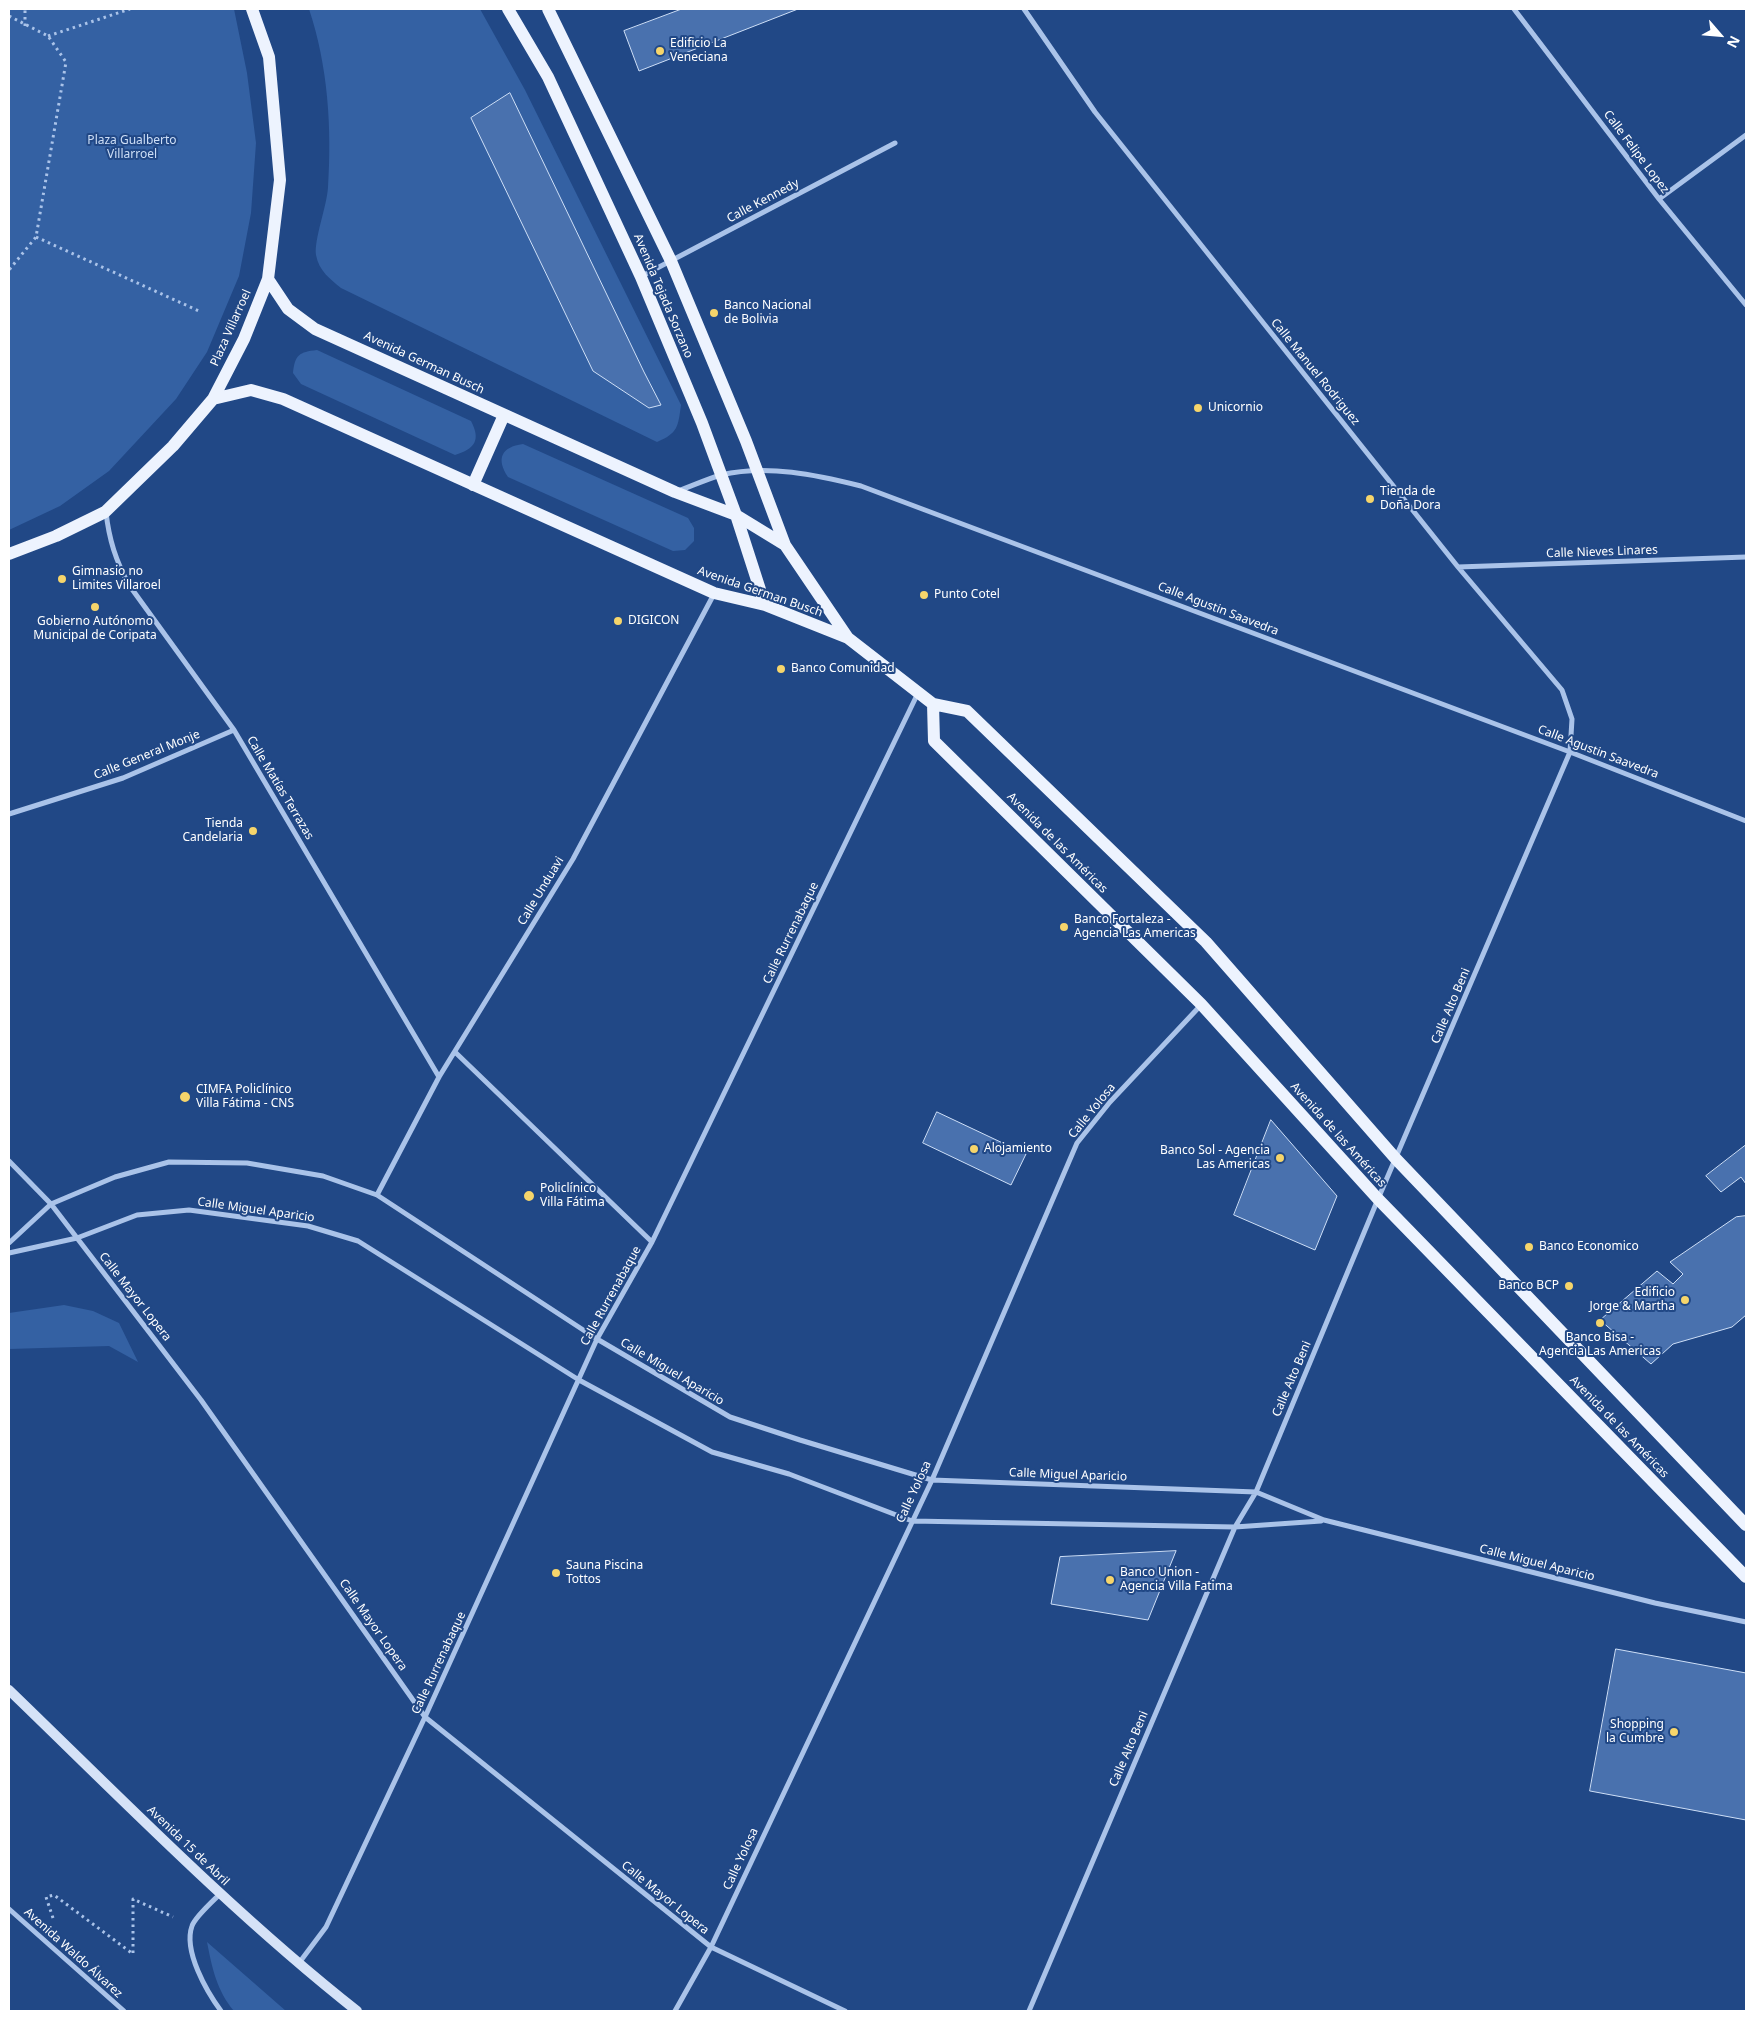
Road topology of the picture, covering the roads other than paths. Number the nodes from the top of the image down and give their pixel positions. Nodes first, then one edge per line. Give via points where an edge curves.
1 (252, 9) edge
2 (508, 9) edge
3 (548, 9) edge
4 (1024, 9) edge
5 (1514, 9) edge
6 (1746, 135) edge
7 (895, 142) dead end
8 (1659, 199) junction
9 (671, 261) junction
10 (641, 277) junction
11 (268, 279) junction
12 (1746, 305) edge
13 (213, 400) junction
14 (504, 415) junction
15 (757, 471) junction
16 (721, 475) junction
17 (473, 485) junction
18 (675, 492) junction
19 (105, 512) junction
20 (736, 515) junction
21 (785, 545) junction
22 (9, 554) edge
23 (1746, 558) edge
24 (1458, 567) junction
25 (714, 593) junction
26 (765, 606) junction
27 (848, 638) junction
28 (918, 693) junction
29 (933, 704) junction
30 (234, 730) junction
31 (1570, 752) junction
32 (9, 814) edge
33 (1746, 821) edge
34 (1201, 1004) junction
35 (455, 1052) junction
36 (439, 1077) junction
37 (1396, 1159) junction
38 (9, 1160) edge
39 (377, 1195) junction
40 (1378, 1199) junction
41 (51, 1204) junction
42 (77, 1238) junction
43 (652, 1242) junction
44 (9, 1243) edge
45 (9, 1253) edge
46 (597, 1338) junction
47 (579, 1380) junction
48 (932, 1480) junction
49 (1256, 1492) junction
50 (1324, 1520) junction
51 (912, 1521) junction
52 (1746, 1526) edge
53 (1235, 1527) junction
54 (1746, 1577) edge
55 (1746, 1622) edge
56 (9, 1690) edge
57 (425, 1717) junction
58 (220, 1894) junction
59 (9, 1909) edge
60 (710, 1947) junction
61 (299, 1963) junction
62 (124, 2011) edge
63 (221, 2011) edge
64 (358, 2011) edge
65 (675, 2011) edge
66 (846, 2011) edge
67 (1029, 2011) edge

1 - 11 main road, Plaza Villarroel via 269,58 280,180
2 - 10 main road, Avenida Tejada Sorzano via 548,77
3 - 9 main road, Avenida Tejada Sorzano
4 - 24 street, Calle Manuel Rodriguez via 1095,112
5 - 8 street, Calle Felipe Lopez
6 - 8 street
7 - 9 street, Calle Kennedy
8 - 12 street, Calle Felipe Lopez
9 - 10 street, Calle Kennedy
9 - 15 main road, Avenida Tejada Sorzano
10 - 16 main road, Avenida Tejada Sorzano
11 - 13 main road, Plaza Villarroel via 244,339
11 - 14 main road, Avenida German Busch via 288,309 316,329
13 - 17 main road, Avenida German Busch via 252,390 283,399
13 - 19 main road, Plaza Villarroel via 173,446
14 - 17 main road
14 - 18 main road, Avenida German Busch
15 - 16 street, Calle Agustin Saavedra
15 - 21 main road, Avenida Tejada Sorzano
15 - 31 street, Calle Agustin Saavedra via 814,475 861,486
16 - 18 street, Calle Agustin Saavedra
16 - 20 main road, Avenida Tejada Sorzano
17 - 25 main road, Avenida German Busch
18 - 20 main road, Avenida German Busch
19 - 22 main road, Plaza Villarroel
19 - 30 street, Calle Matías Terrazas via 109,540 129,585
20 - 21 main road, Avenida German Busch
20 - 26 main road, Avenida Tejada Sorzano
21 - 27 main road, Avenida German Busch
23 - 24 street, Calle Nieves Linares
24 - 31 street, Calle Manuel Rodriguez via 1562,690 1572,719
25 - 26 main road, Avenida German Busch
25 - 35 street, Calle Unduavi via 572,859
26 - 27 main road, Avenida German Busch
27 - 28 main road, Avenida de las Américas
28 - 29 main road, Avenida de las Américas
28 - 43 street, Calle Rurrenabaque
29 - 34 main road, Avenida de las Américas via 934,741
29 - 37 main road, Avenida de las Américas via 967,710 1206,942
30 - 32 street, Calle General Monje via 123,778
30 - 36 street, Calle Matías Terrazas
31 - 33 street, Calle Agustin Saavedra
31 - 37 street, Calle Alto Beni
34 - 40 main road, Avenida de las Américas
34 - 48 street, Calle Yolosa via 1110,1102 1077,1143
35 - 36 street, Calle Unduavi
35 - 43 street
36 - 39 street, Calle Unduavi
37 - 40 street, Calle Alto Beni
37 - 52 main road, Avenida de las Américas
38 - 41 street, Calle Mayor Lopera
39 - 41 street, Calle Miguel Aparicio via 323,1176 247,1163 169,1162 115,1178
39 - 46 street, Calle Miguel Aparicio
40 - 49 street, Calle Alto Beni
40 - 54 main road, Avenida de las Américas
41 - 42 street, Calle Mayor Lopera
41 - 44 street
42 - 45 street, Calle Miguel Aparicio
42 - 47 street, Calle Miguel Aparicio via 137,1215 189,1210 308,1226 358,1241
42 - 57 street, Calle Mayor Lopera via 201,1400
43 - 46 street, Calle Rurrenabaque
46 - 47 street, Calle Rurrenabaque
46 - 48 street, Calle Miguel Aparicio via 730,1417
47 - 51 street, Calle Miguel Aparicio via 712,1452 789,1474
47 - 57 street, Calle Rurrenabaque
48 - 49 street, Calle Miguel Aparicio
48 - 51 street, Calle Yolosa
49 - 50 street, Calle Miguel Aparicio
49 - 53 street, Calle Alto Beni
50 - 53 street, Calle Miguel Aparicio
50 - 55 street, Calle Miguel Aparicio via 1655,1603
51 - 53 street, Calle Miguel Aparicio
51 - 60 street, Calle Yolosa
53 - 67 street, Calle Alto Beni
56 - 58 main road, Avenida 15 de Abril
57 - 60 street, Calle Mayor Lopera
57 - 61 street, Calle Rurrenabaque via 326,1928
58 - 61 main road, Avenida 15 de Abril
58 - 63 street via 192,1925 192,1941 196,1969
59 - 62 street, Avenida Waldo Álvarez
60 - 65 street, Calle Yolosa
60 - 66 street, Calle Mayor Lopera
61 - 64 main road, Avenida 15 de Abril

